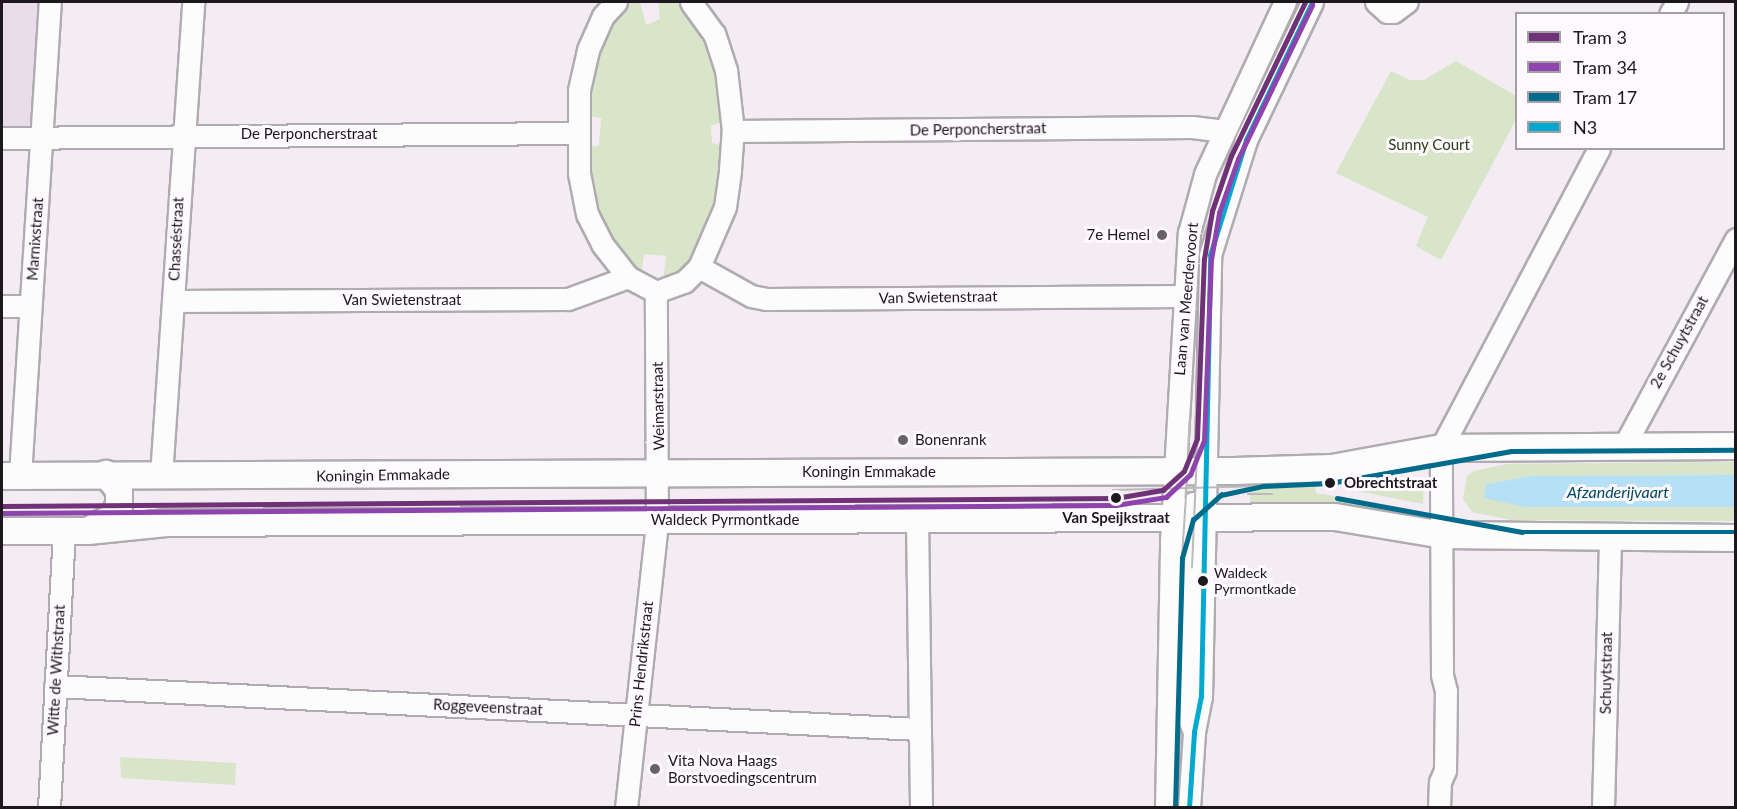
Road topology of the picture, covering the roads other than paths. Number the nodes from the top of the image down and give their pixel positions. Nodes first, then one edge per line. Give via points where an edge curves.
1 (50, 2) edge
2 (193, 2) edge
3 (616, 2) edge
4 (691, 2) edge
5 (1285, 2) edge
6 (1312, 2) edge
7 (1376, 2) edge
8 (1407, 2) edge
9 (733, 131) junction
10 (1223, 131) junction
11 (576, 133) junction
12 (183, 135) junction
13 (41, 137) junction
14 (2, 138) edge
15 (1598, 150) edge
16 (1736, 239) edge
17 (699, 267) junction
18 (628, 277) junction
19 (656, 292) junction
20 (1184, 296) junction
21 (173, 301) junction
22 (2, 306) edge
23 (30, 306) junction
24 (1624, 446) junction
25 (1736, 446) edge
26 (1441, 448) junction
27 (1175, 471) junction
28 (1204, 471) junction
29 (658, 472) junction
30 (106, 474) junction
31 (11, 476) edge
32 (161, 476) junction
33 (917, 519) junction
34 (1188, 520) junction
35 (657, 521) junction
36 (2, 531) edge
37 (76, 531) junction
38 (1444, 535) junction
39 (1736, 538) edge
40 (1610, 539) junction
41 (55, 686) junction
42 (1182, 702) junction
43 (636, 715) junction
44 (1169, 723) junction
45 (920, 729) junction
46 (1194, 732) junction
47 (49, 807) edge
48 (626, 807) edge
49 (921, 807) edge
50 (1166, 807) edge
51 (1189, 807) edge
52 (1439, 807) edge
53 (1603, 807) edge

1 - 13 street, Marnixstraat
2 - 12 street, Chasséstraat
3 - 11 street via 603,16 588,50 579,90
4 - 9 street via 714,34 726,70
5 - 10 street, Laan van Meerdervoort
6 - 28 street, Laan van Meerdervoort via 1246,140 1210,255
7 - 8 street via 1387,12
9 - 10 street, De Perponcherstraat via 1192,126
9 - 17 street via 724,207
10 - 20 street, Laan van Meerdervoort via 1195,207
11 - 12 street, De Perponcherstraat
11 - 18 street via 587,214 602,244
12 - 13 street, De Perponcherstraat
12 - 21 street, Chasséstraat
13 - 14 street, De Perponcherstraat
13 - 23 street, Marnixstraat
15 - 26 street
16 - 24 street, 2e Schuytstraat
17 - 19 street via 684,282
17 - 20 street, Van Swietenstraat via 751,296 766,299
18 - 19 street
18 - 21 street, Van Swietenstraat via 568,299
19 - 29 street, Weimarstraat
20 - 27 street, Laan van Meerdervoort
21 - 32 street, Chasséstraat
22 - 23 street
23 - 31 street, Marnixstraat
24 - 25 main road, Koningin Emmakade
24 - 26 main road, Koningin Emmakade
26 - 28 main road, Koningin Emmakade via 1332,468
26 - 38 street
27 - 28 main road, Koningin Emmakade
27 - 29 main road, Koningin Emmakade
27 - 34 street, Laan van Meerdervoort
28 - 34 street, Laan van Meerdervoort
29 - 32 main road, Koningin Emmakade
29 - 35 street, Weimarstraat
30 - 31 main road, Koningin Emmakade
30 - 32 main road, Koningin Emmakade
30 - 37 main road via 119,490 119,505 113,517
33 - 34 main road, Waldeck Pyrmontkade
33 - 35 main road, Waldeck Pyrmontkade
33 - 45 street
34 - 38 main road, Waldeck Pyrmontkade via 1335,517
34 - 42 street, Laan van Meerdervoort
34 - 44 street, Laan van Meerdervoort
34 - 46 street, Laan van Meerdervoort via 1201,697
35 - 37 main road, Waldeck Pyrmontkade via 167,523
35 - 43 street, Prins Hendrikstraat
36 - 37 main road, Waldeck Pyrmontkade
37 - 41 street, Witte de Withstraat
38 - 40 main road, Waldeck Pyrmontkade
38 - 52 street via 1445,758
39 - 40 main road, Waldeck Pyrmontkade
40 - 53 street, Schuytstraat
41 - 43 street, Roggeveenstraat
41 - 47 street, Witte de Withstraat
42 - 44 street, Laan van Meerdervoort
42 - 46 street, Laan van Meerdervoort
43 - 45 street, Roggeveenstraat
43 - 48 street, Prins Hendrikstraat
44 - 50 street, Laan van Meerdervoort
45 - 49 street
46 - 51 street, Laan van Meerdervoort

